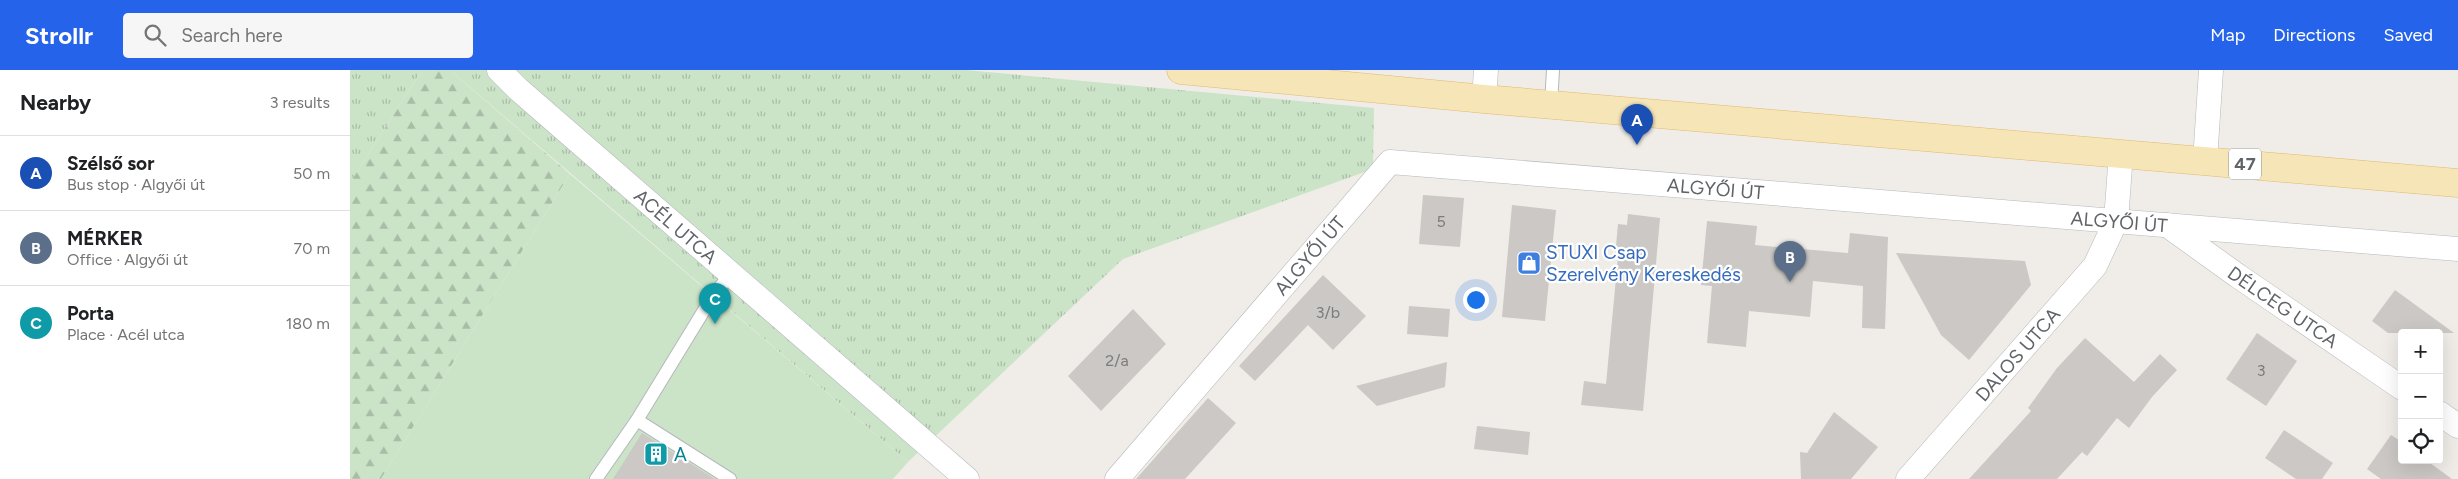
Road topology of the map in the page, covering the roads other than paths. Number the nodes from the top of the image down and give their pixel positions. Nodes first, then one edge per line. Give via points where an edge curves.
1 (499, 70) edge
2 (1181, 70) edge
3 (1486, 70) edge
4 (1553, 70) edge
5 (2211, 70) edge
6 (1484, 99) junction
7 (1551, 104) junction
8 (2121, 154) junction
9 (2205, 161) junction
10 (2458, 183) edge
11 (2116, 221) junction
12 (2168, 225) junction
13 (2458, 249) edge
14 (731, 274) junction
15 (2398, 385) edge
16 (2443, 416) edge
17 (637, 420) junction
18 (2458, 426) edge
19 (596, 479) edge
20 (730, 479) edge
21 (967, 479) edge
22 (1117, 479) edge
23 (1908, 479) edge

1 - 14 street, ACÉL UTCA
2 - 6 main road, 47
3 - 6 street
4 - 7 lane
5 - 9 street
6 - 7 main road, 47
7 - 8 main road, 47
8 - 9 main road, 47
8 - 11 street
9 - 10 main road, 47
11 - 12 street, ALGYŐI ÚT
11 - 22 street, ALGYŐI ÚT via 1390,162
11 - 23 street, DALOS UTCA via 2095,266
12 - 13 street, ALGYŐI ÚT
12 - 15 street, DÉLCEG UTCA
14 - 17 lane via 714,294
14 - 21 street, ACÉL UTCA
16 - 18 street
17 - 19 lane
17 - 20 lane

